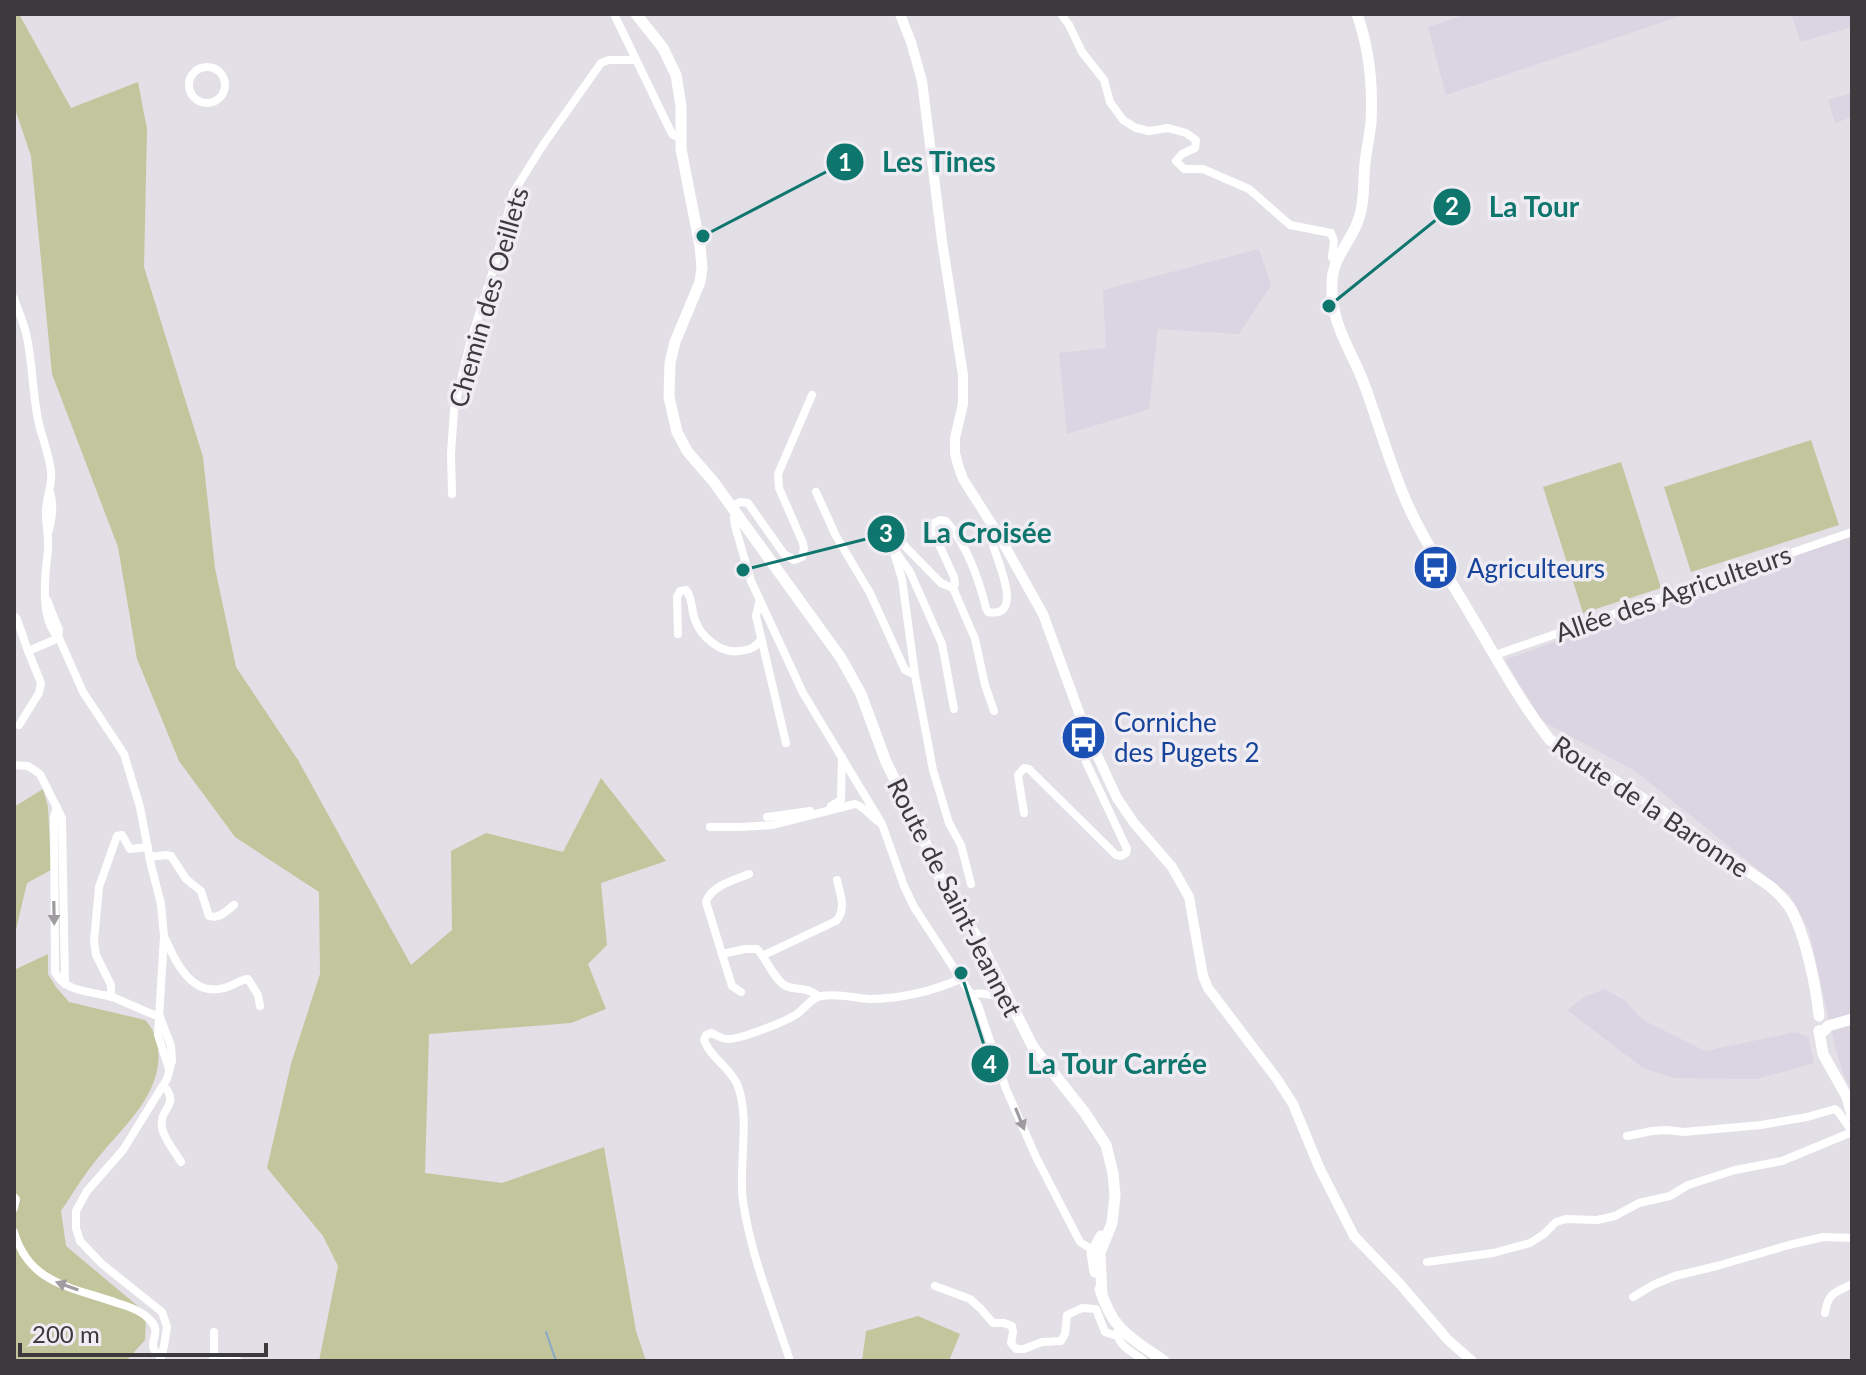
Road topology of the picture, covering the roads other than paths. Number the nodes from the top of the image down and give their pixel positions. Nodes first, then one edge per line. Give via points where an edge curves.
1 (614, 14) edge
2 (636, 14) edge
3 (900, 14) edge
4 (1061, 14) edge
5 (1357, 14) edge
6 (635, 60) junction
7 (226, 81) joint
8 (681, 138) junction
9 (1336, 263) junction
10 (14, 298) edge
11 (26, 334) junction
12 (14, 335) edge
13 (812, 395) dead end
14 (816, 492) dead end
15 (452, 494) dead end
16 (734, 510) junction
17 (1852, 532) edge
18 (998, 534) junction
19 (893, 549) junction
20 (953, 588) junction
21 (760, 602) junction
22 (14, 616) edge
23 (678, 634) dead end
24 (58, 637) junction
25 (761, 639) junction
26 (28, 651) junction
27 (1495, 655) junction
28 (915, 675) junction
29 (954, 709) dead end
30 (994, 711) dead end
31 (19, 725) dead end
32 (786, 743) dead end
33 (1093, 747) junction
34 (842, 756) junction
35 (14, 765) edge
36 (1024, 813) dead end
37 (767, 817) dead end
38 (882, 824) junction
39 (710, 827) dead end
40 (148, 847) junction
41 (149, 857) junction
42 (749, 874) dead end
43 (837, 880) dead end
44 (971, 884) dead end
45 (234, 905) dead end
46 (164, 936) junction
47 (722, 954) junction
48 (764, 955) junction
49 (178, 964) junction
50 (163, 971) junction
51 (960, 979) junction
52 (741, 992) dead end
53 (1006, 994) junction
54 (972, 995) junction
55 (818, 996) junction
56 (111, 997) junction
57 (260, 1006) dead end
58 (160, 1017) junction
59 (1852, 1017) edge
60 (1823, 1023) junction
61 (164, 1086) junction
62 (1852, 1115) edge
63 (1852, 1131) edge
64 (1627, 1136) dead end
65 (181, 1162) dead end
66 (14, 1197) edge
67 (14, 1208) edge
68 (14, 1232) edge
69 (1852, 1238) edge
70 (1098, 1247) junction
71 (1427, 1262) dead end
72 (1852, 1284) edge
73 (935, 1286) dead end
74 (1633, 1297) dead end
75 (1825, 1313) dead end
76 (214, 1332) dead end
77 (1118, 1332) junction
78 (160, 1359) edge
79 (213, 1359) edge
80 (238, 1361) edge
81 (790, 1361) edge
82 (1144, 1361) edge
83 (1164, 1361) edge
84 (1472, 1361) edge

1 - 6 street
2 - 8 main road, Route de Saint-Jeannet via 674,69
3 - 18 street via 922,81 963,375 955,453 963,479
4 - 9 street via 1123,120 1149,131 1168,128 1186,133 1196,140 1195,148 1176,161 1184,169 1203,169 1249,189 1290,225 1331,233
5 - 9 main road, Route de la Baronne via 1368,58 1371,124 1359,219
6 - 8 street via 671,132
6 - 15 street, Chemin des Oeillets via 601,63 513,193 454,410
7 - 7 street via 217,68 204,66 192,73 191,96 213,103 223,95
8 - 16 main road, Route de Saint-Jeannet via 702,268 672,352 670,405 683,445
9 - 27 main road, Route de la Baronne via 1331,282 1340,332 1403,493
10 - 11 street
11 - 12 street
11 - 24 street via 52,474 46,506 45,610
13 - 16 street via 778,474 803,543 802,557 794,560 784,554 748,503 740,502
14 - 28 street via 905,670
16 - 21 street
16 - 53 main road, Route de Saint-Jeannet via 851,674 939,878
17 - 27 street, Allée des Agriculteurs
18 - 20 street via 993,545 1007,601 1000,613 993,614 958,536 946,521 930,525 954,577
18 - 33 street via 1043,614
19 - 20 street via 896,537 941,583
19 - 28 street
19 - 29 street via 910,572 942,644
20 - 30 street via 975,639
21 - 25 street via 756,616
21 - 34 street via 803,693
22 - 26 street
23 - 25 street via 677,597 686,590 695,621 722,650 744,651
24 - 26 street
24 - 40 street via 83,692 124,754
25 - 32 street
26 - 31 street via 41,683
27 - 60 main road, Route de la Baronne via 1550,740 1783,898 1805,948
28 - 44 street via 943,807
33 - 36 street via 1086,762 1126,853 1116,855 1024,768 1018,775
33 - 84 street via 1123,808 1182,883 1208,988 1293,1104 1354,1236
34 - 37 street via 838,804
34 - 38 street
35 - 56 street via 40,774 62,818 65,984
38 - 39 street via 855,804 772,825
38 - 51 street via 914,907
40 - 41 street
40 - 56 street via 130,849 122,835 117,836 99,887 94,941
41 - 45 street via 171,856 201,891 209,916 221,916
41 - 46 street
42 - 47 street via 708,895
43 - 48 street via 842,915
46 - 49 street
46 - 50 street
47 - 48 street via 757,949
47 - 52 street via 732,986
48 - 55 street via 786,986
49 - 50 street
49 - 57 street via 191,981 209,989 248,979
50 - 58 street
51 - 54 street
51 - 55 street via 894,997
53 - 54 street
53 - 70 main road, Route de Saint-Jeannet via 1033,1047 1102,1138 1115,1195
54 -> 70 street via 1036,1157 1080,1242
55 - 81 street via 796,1015 748,1034 727,1039 711,1033 704,1040 737,1083 744,1205 758,1271
56 - 58 street
58 - 61 street via 172,1061
59 - 60 main road
60 - 62 main road, Route de la Baronne via 1823,1054
61 - 65 street via 171,1098 162,1130
61 - 78 street via 76,1211 80,1241 89,1252 162,1312 167,1327
63 - 64 street via 1835,1109 1761,1125
63 - 71 street via 1782,1161 1688,1185 1615,1216 1556,1222 1530,1243
66 - 67 street
78 -> 68 street via 152,1346 156,1334 151,1320 130,1307 52,1281 21,1253
69 - 74 street via 1823,1237 1789,1245 1675,1276
70 - 77 main road via 1092,1257
72 - 75 street via 1830,1295
73 - 77 street via 970,1299 993,1323 1012,1326 1016,1349 1061,1341 1067,1315 1082,1308 1096,1309 1105,1332
76 - 79 street
77 - 82 street via 1120,1343
77 - 83 main road
79 - 80 street

